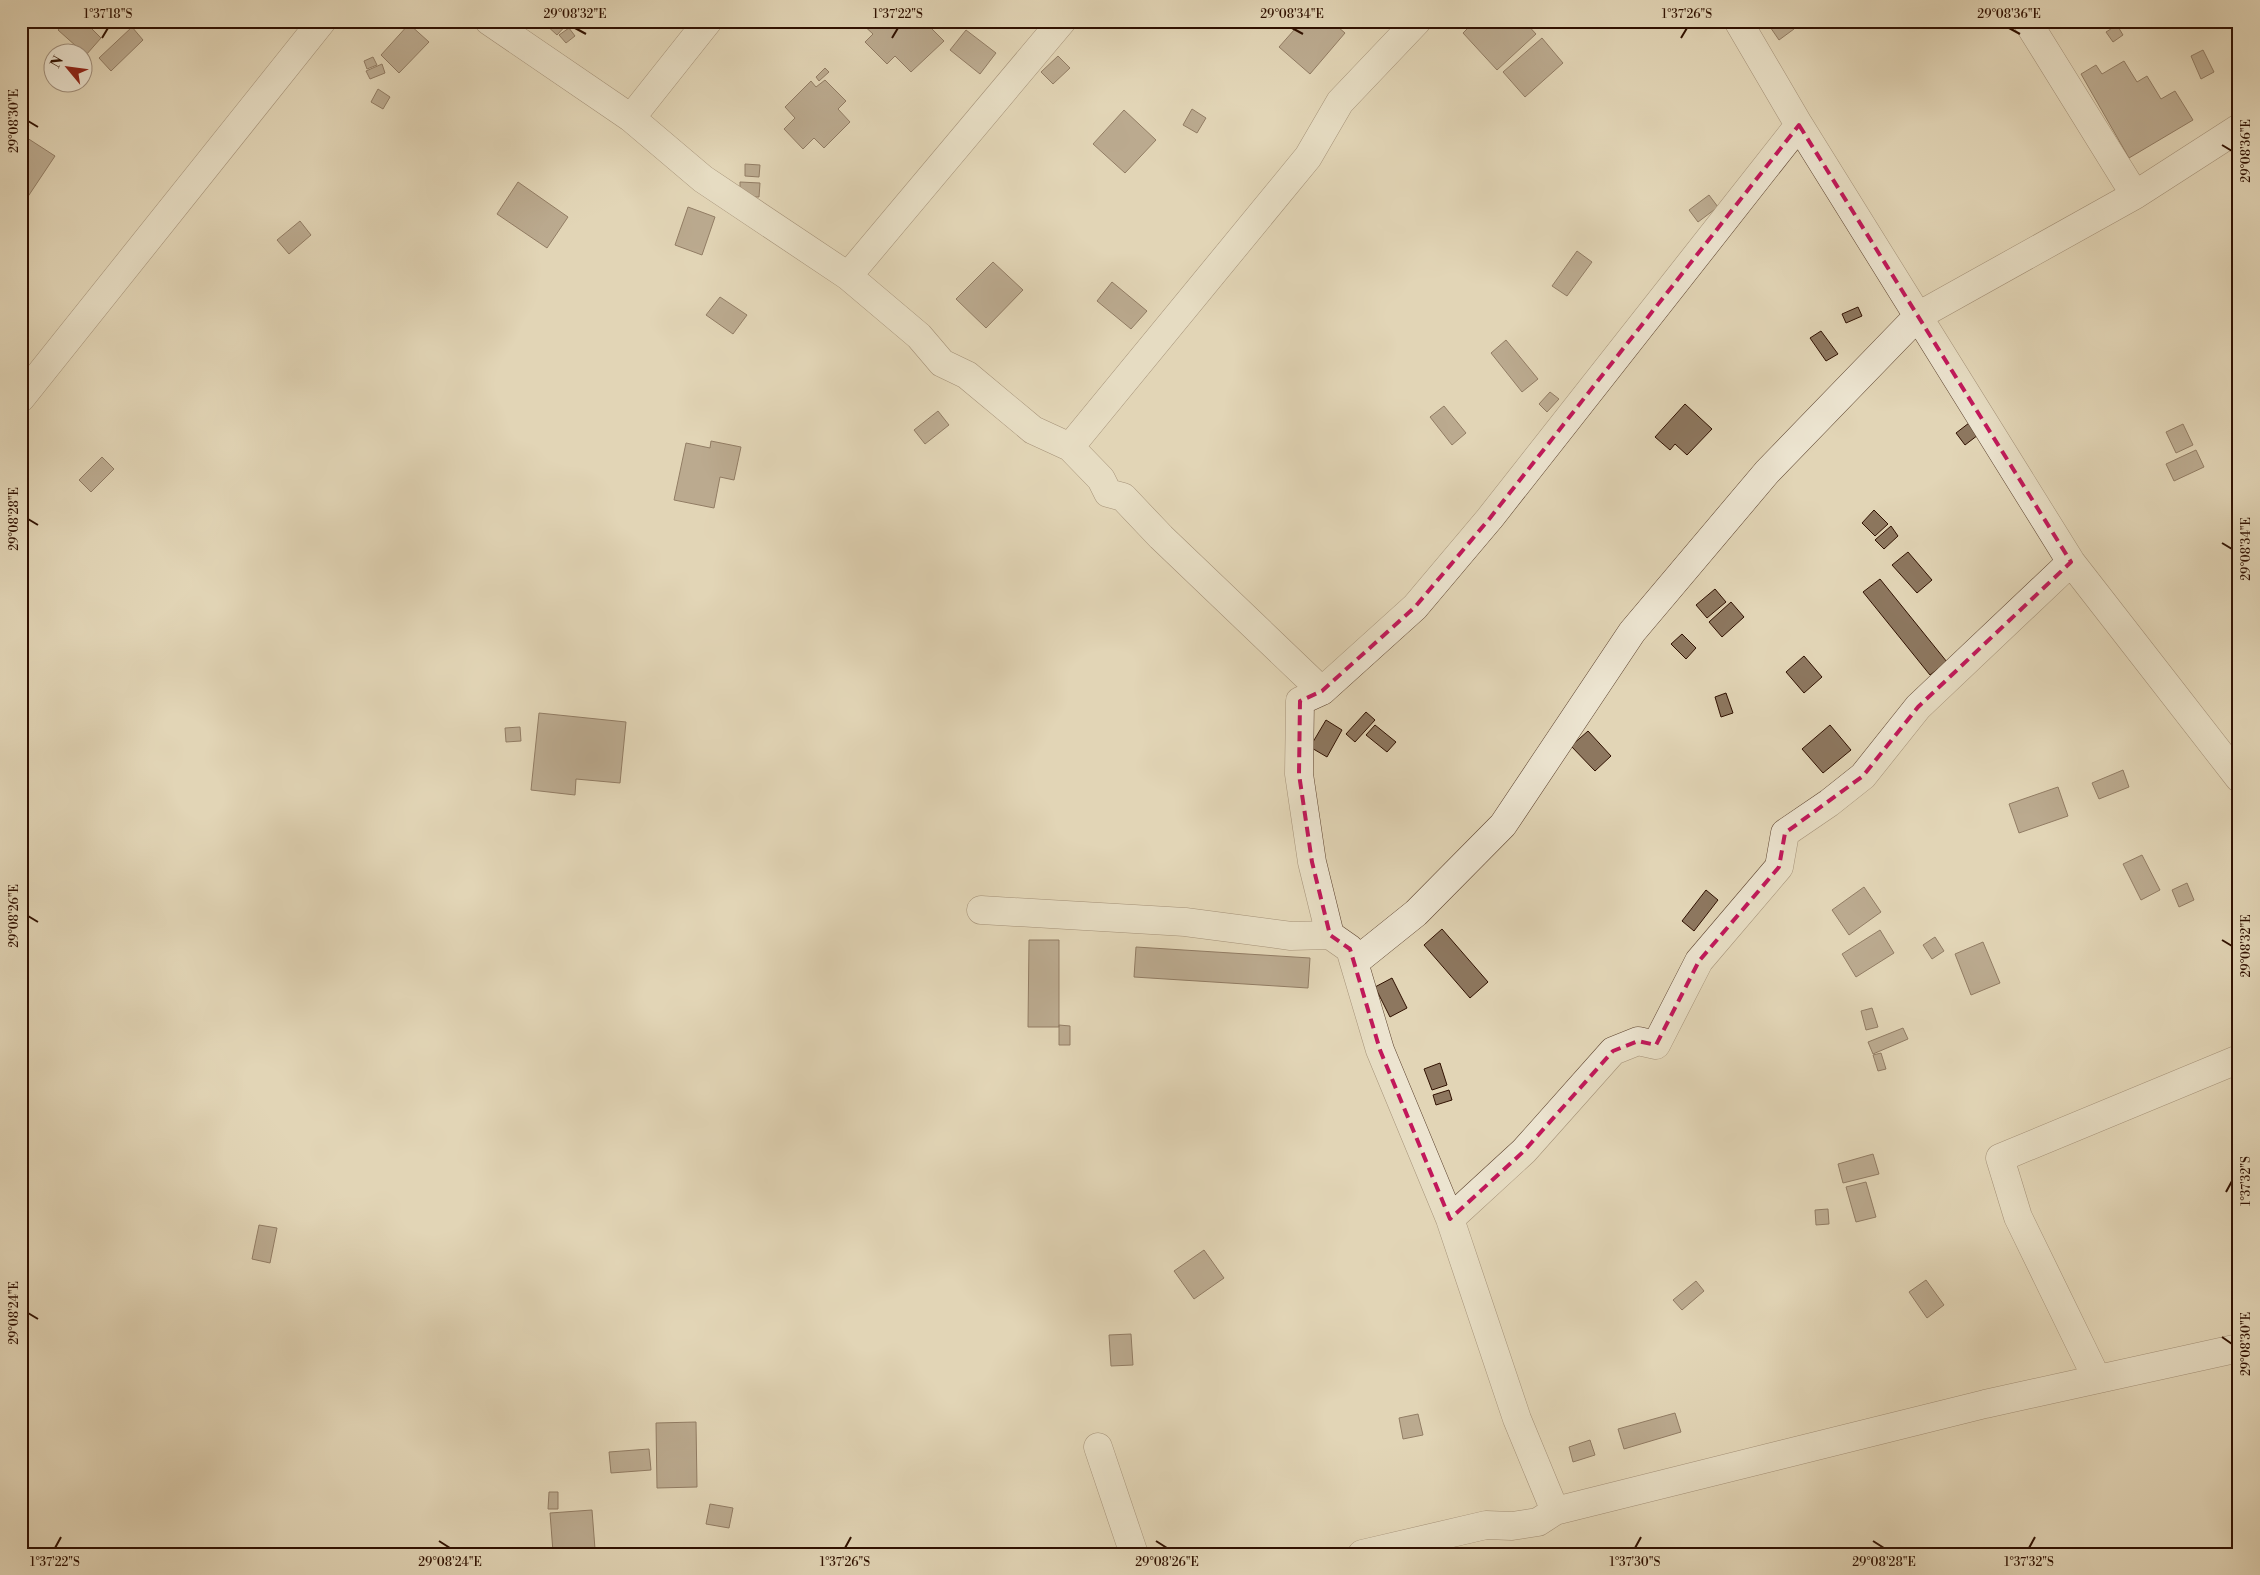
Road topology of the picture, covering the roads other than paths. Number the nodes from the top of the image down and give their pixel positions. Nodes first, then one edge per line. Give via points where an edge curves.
1 (322, 21) edge
2 (489, 21) edge
3 (708, 21) edge
4 (1062, 21) edge
5 (1417, 21) edge
6 (1738, 21) edge
7 (2027, 21) edge
8 (631, 118) junction
9 (1799, 125) junction
10 (2239, 128) edge
11 (2134, 195) junction
12 (848, 276) junction
13 (1918, 316) junction
14 (21, 398) edge
15 (1070, 447) junction
16 (2071, 562) junction
17 (1322, 690) junction
18 (2237, 772) edge
19 (981, 910) dead end
20 (1330, 935) junction
21 (1355, 962) junction
22 (2239, 1059) edge
23 (1450, 1219) junction
24 (2239, 1348) edge
25 (2097, 1379) junction
26 (1098, 1447) dead end
27 (1555, 1511) junction
28 (1134, 1554) edge
29 (1362, 1554) edge

1 - 14 street
2 - 8 street
3 - 8 street
4 - 12 street
5 - 15 street via 1340,102 1308,157
6 - 9 street
7 - 11 street
8 - 12 street via 703,179
9 - 13 street
9 - 17 street via 1478,533 1415,607
10 - 11 street
11 - 13 street
12 - 15 street via 919,336 942,363 967,375 1033,430
13 - 16 street
13 - 21 street via 1767,472 1632,632 1503,825 1416,913
15 - 17 street via 1101,479 1108,493 1123,497
16 - 18 street
16 - 23 street via 1918,707 1863,776 1784,833 1779,867 1699,961 1656,1045 1638,1041 1613,1051 1524,1151
17 - 20 street via 1300,701 1299,774 1312,862
19 - 20 street via 1185,922 1291,936
20 - 21 street via 1350,949
21 - 23 street via 1380,1050
22 - 25 street via 2000,1158 2018,1217
23 - 27 street via 1517,1419
24 - 25 street
25 - 27 street
26 - 28 street
27 - 29 street via 1538,1522 1486,1525

